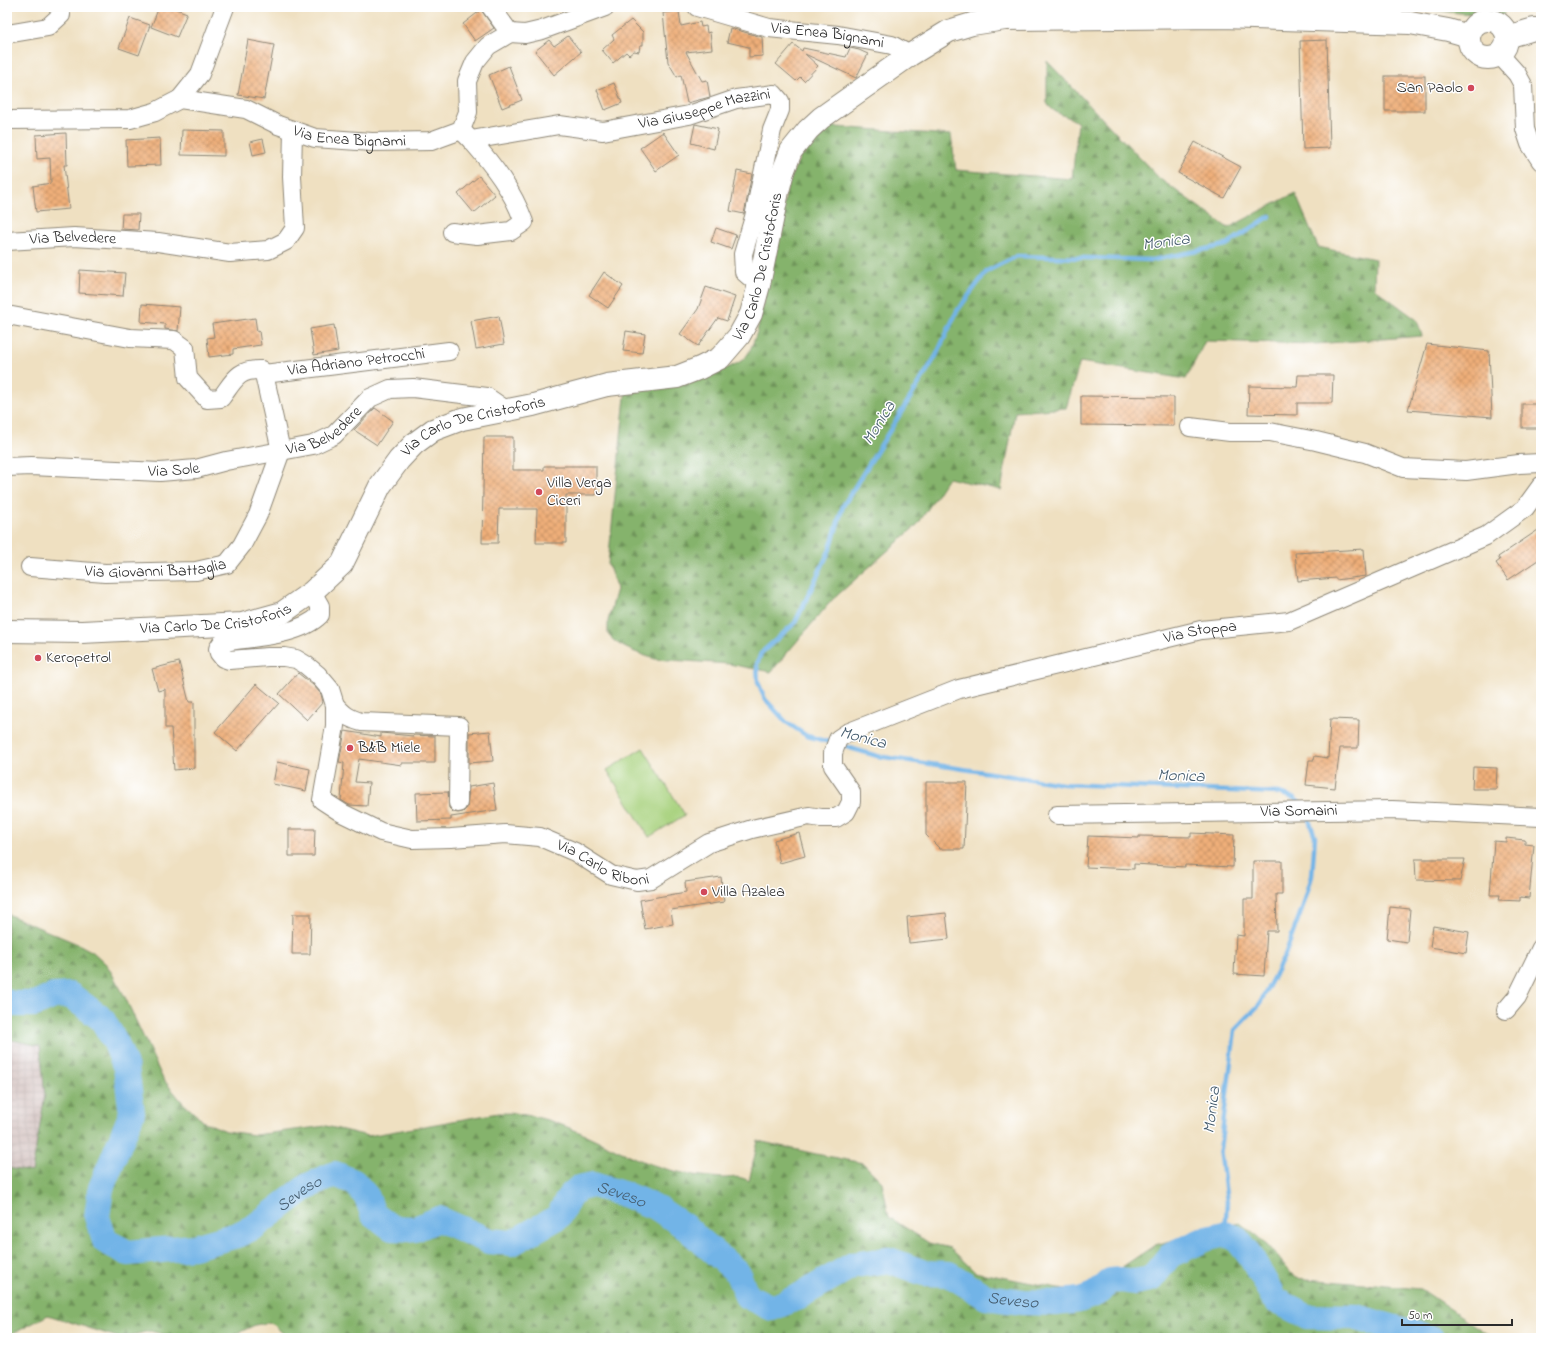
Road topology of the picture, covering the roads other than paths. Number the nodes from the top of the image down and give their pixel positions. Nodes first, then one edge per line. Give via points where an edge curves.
1 (61, 7) edge
2 (225, 7) edge
3 (491, 7) edge
4 (605, 7) edge
5 (697, 7) edge
6 (1541, 29) edge
7 (510, 33) junction
8 (7, 34) edge
9 (1469, 36) junction
10 (1503, 45) junction
11 (910, 55) junction
12 (180, 99) junction
13 (7, 120) edge
14 (292, 130) junction
15 (466, 135) junction
16 (1541, 161) edge
17 (452, 232) dead end
18 (7, 241) edge
19 (759, 285) junction
20 (7, 315) edge
21 (449, 351) dead end
22 (264, 374) junction
23 (506, 410) junction
24 (1190, 427) dead end
25 (281, 451) junction
26 (1541, 463) edge
27 (7, 467) edge
28 (1541, 486) edge
29 (30, 567) dead end
30 (312, 592) junction
31 (7, 631) edge
32 (335, 705) junction
33 (836, 746) joint
34 (458, 803) dead end
35 (1057, 815) dead end
36 (1541, 817) edge
37 (1541, 948) edge
38 (1506, 1010) dead end

1 - 8 street via 61,15 48,27
2 - 12 street via 200,74
3 - 7 street
4 - 7 street via 542,30 524,34
5 - 11 street, Via Enea Bignami via 769,28 838,35 892,45
6 - 10 main road via 1534,29
7 - 15 street via 488,46 475,62 467,81
9 - 10 main road via 1470,47 1478,55 1489,58
9 - 10 main road via 1474,25 1485,20 1497,22 1505,31
9 - 11 main road, Via Carlo De Cristoforis via 1410,23 1222,17 1005,19 972,24 949,32
10 - 16 street via 1523,85 1525,129 1530,144
11 - 19 main road, Via Carlo De Cristoforis via 821,118 792,151 778,191
12 - 13 street via 155,112 130,119
12 - 14 street, Via Enea Bignami via 246,109
14 - 15 street, Via Enea Bignami via 315,138 372,142 431,141
14 - 18 street, Via Belvedere via 295,228 286,241 268,250 230,253 158,242 74,237
15 - 17 street via 496,170 518,205 524,222 511,231 477,235
15 - 19 street, Via Giuseppe Mazzini via 559,125 603,131 689,115 736,99 774,94 780,101 780,110 772,130 754,217 743,254 744,272
19 - 23 main road, Via Carlo De Cristoforis via 751,314 738,336 720,358 700,368 677,377 607,385
20 - 22 street via 130,338 174,340 185,348 188,378 207,399 221,398 234,379 249,369 261,370
21 - 22 street, Via Adriano Petrocchi
22 - 25 street, Via Belvedere
23 - 25 street, Via Belvedere via 487,397 413,388 390,389 370,398 334,435 313,445
23 - 30 main road, Via Carlo De Cristoforis via 462,419 433,430 414,444 380,486 342,564
24 - 26 street via 1230,432 1270,432 1364,453 1403,468 1466,471
25 - 27 street, Via Sole via 196,469 160,472
25 - 29 street, Via Giovanni Battaglia via 258,515 242,545 227,564 196,571 105,573
28 - 33 street, Via Stoppa via 1525,508 1486,536 1289,621 1202,630 959,689 848,733
30 - 31 main road, Via Carlo De Cristoforis via 282,613 242,624 82,632
30 - 32 street via 320,606 320,615 314,621 286,632 221,644 218,648 219,654 229,660 268,657 296,659 318,675 330,689
32 - 33 street, Via Carlo Riboni via 335,726 322,800 342,813 381,832 412,839 504,834 540,837 575,852 611,875 637,882 651,879 709,843 752,829 808,816 836,818 846,812 851,802 851,792 833,766
32 - 34 street via 350,719 361,722 459,726
35 - 36 street, Via Somaini via 1392,810
37 - 38 street via 1517,997

